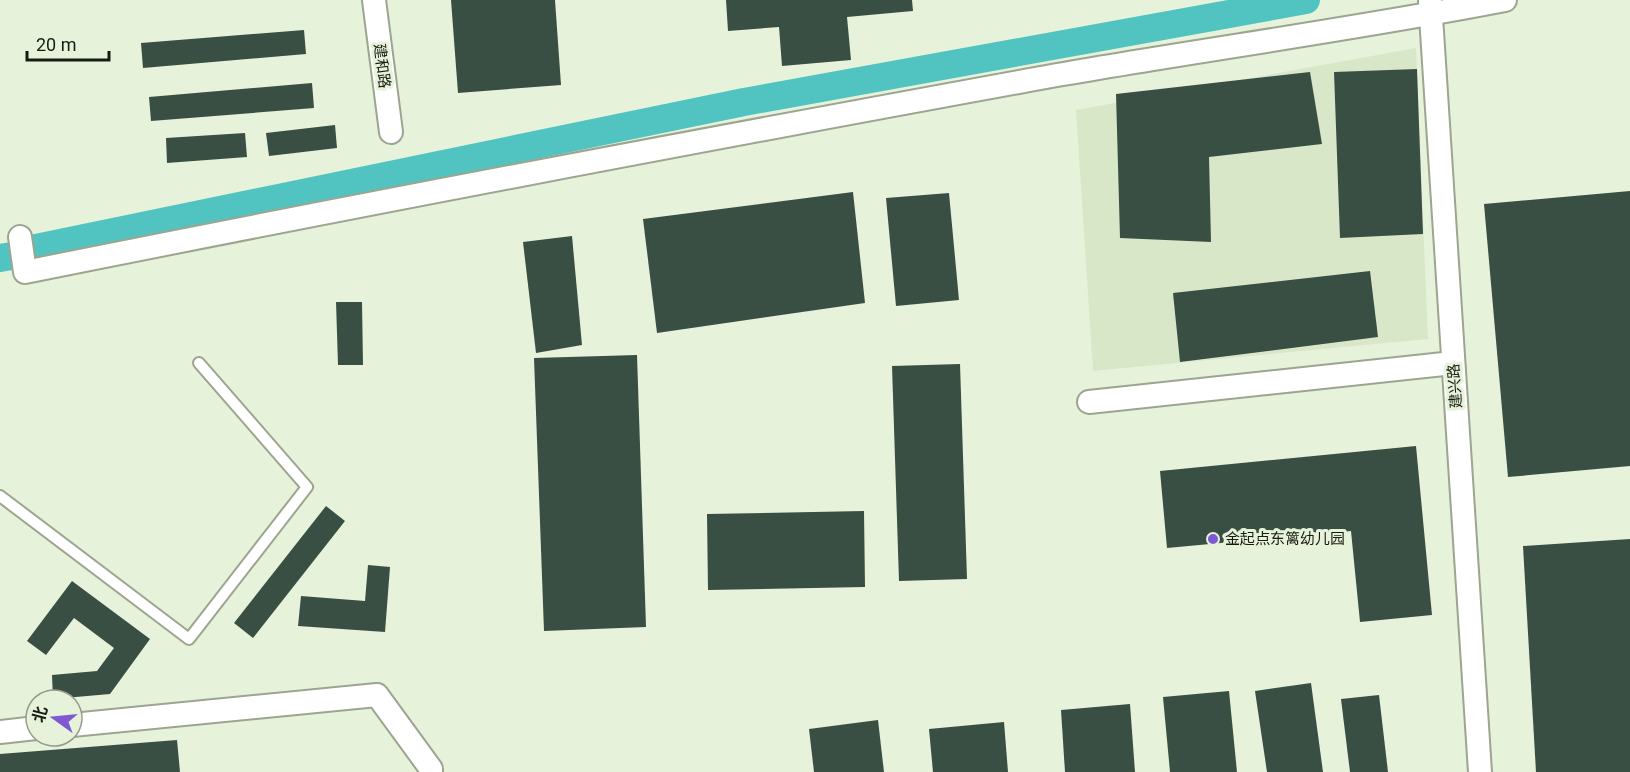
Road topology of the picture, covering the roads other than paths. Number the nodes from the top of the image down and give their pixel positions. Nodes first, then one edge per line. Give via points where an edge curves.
1 (374, 0) edge
2 (1505, 0) edge
3 (1430, 7) edge
4 (391, 132) dead end
5 (20, 237) dead end
6 (199, 363) dead end
7 (1453, 363) junction
8 (1089, 402) dead end
9 (0, 496) edge
10 (84, 724) edge
11 (24, 729) edge
12 (0, 732) edge
13 (431, 770) edge
14 (1480, 772) edge

1 - 4 street, 建和路
2 - 3 street
3 - 5 street via 380,200 24,272
3 - 7 street, 建兴路
6 - 9 lane via 307,487 189,639
7 - 8 street
7 - 14 street, 建兴路
10 - 13 street via 377,695
11 - 12 street

